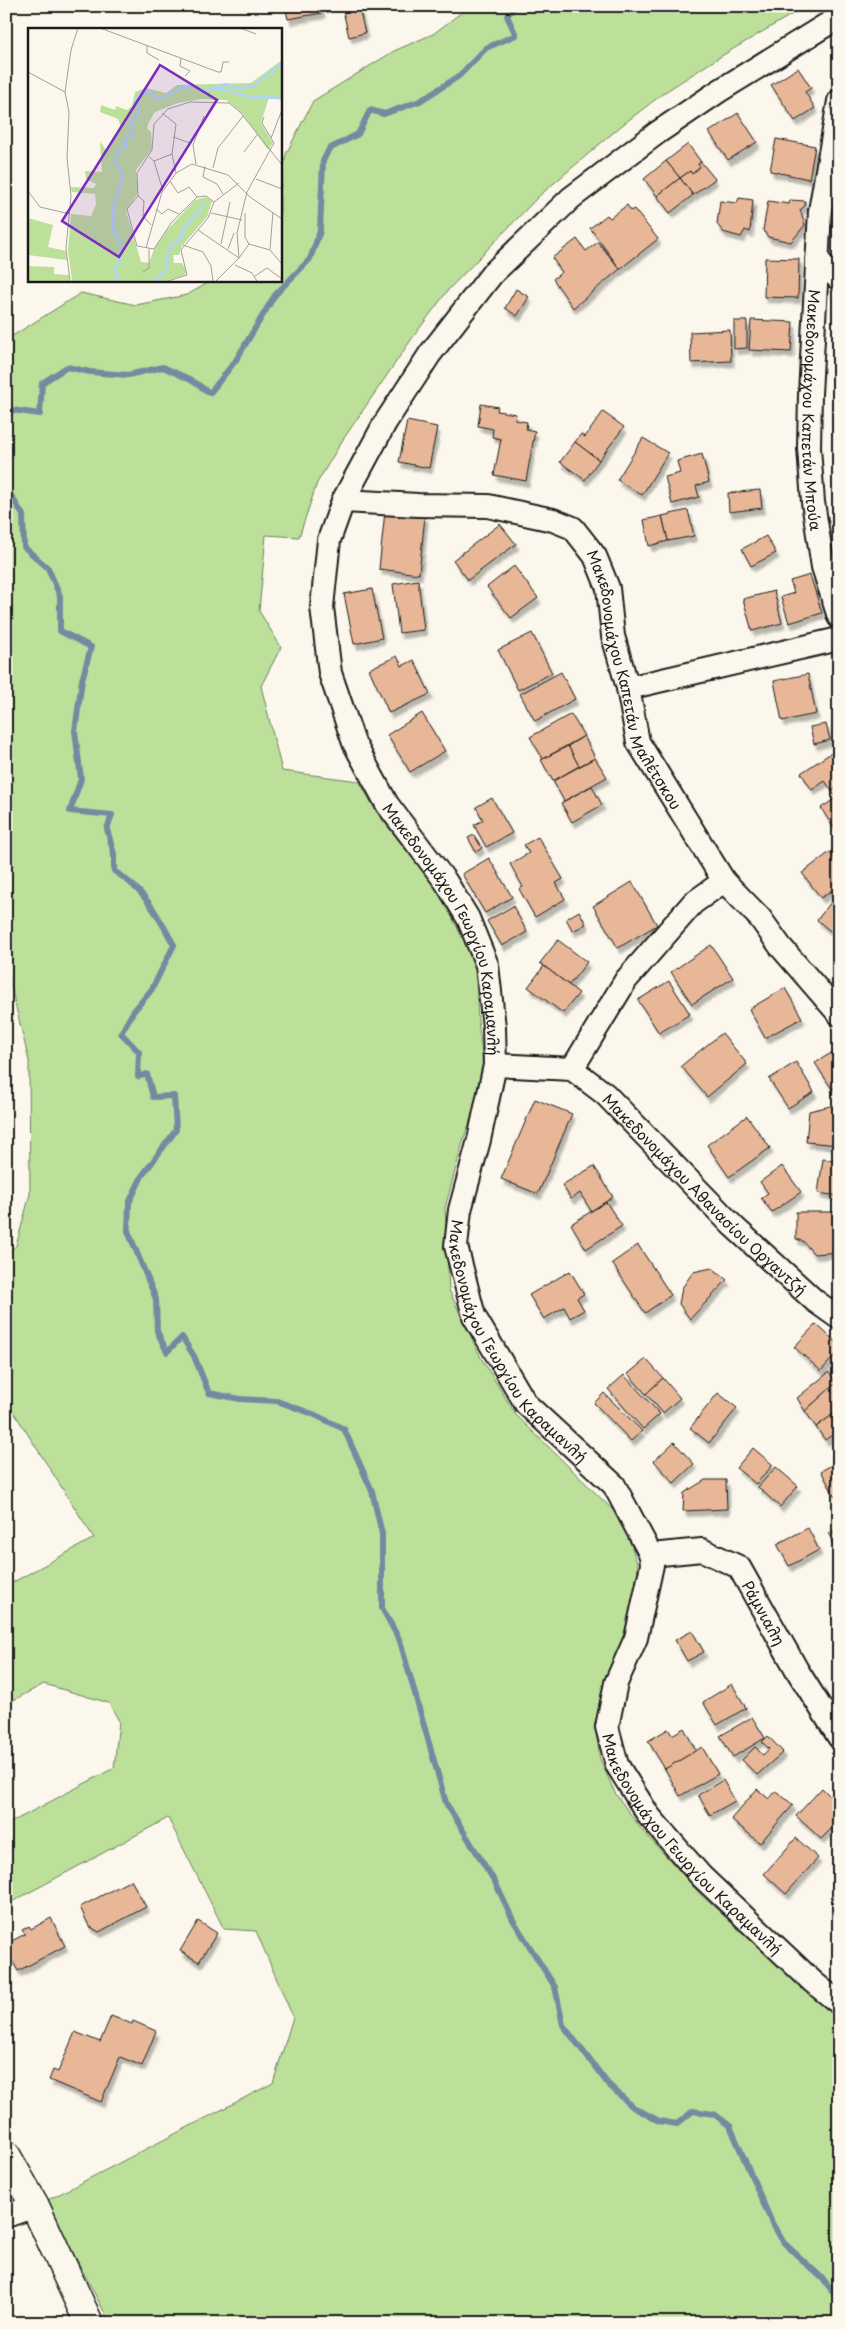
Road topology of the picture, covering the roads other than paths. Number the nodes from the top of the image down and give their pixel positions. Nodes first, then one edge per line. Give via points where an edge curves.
1 (838, 20) edge
2 (839, 101) edge
3 (817, 260) junction
4 (839, 279) edge
5 (343, 501) junction
6 (839, 618) edge
7 (839, 639) edge
8 (628, 688) junction
9 (724, 881) junction
10 (839, 1014) edge
11 (495, 1065) junction
12 (572, 1069) junction
13 (839, 1318) edge
14 (651, 1555) junction
15 (839, 1737) edge
16 (839, 2003) edge
17 (6, 2155) edge
18 (35, 2206) junction
19 (6, 2216) edge
20 (89, 2323) edge

1 - 5 street, Μακεδονομάχου Γεωργίου Καραμανλή via 657,133 571,198 492,274 430,354 385,423
2 - 3 street, Μακεδονομάχου Καπετάν Μπούα via 820,211
3 - 4 street, Μακεδονομάχου Καπετάν Μπούα
3 - 6 street, Μακεδονομάχου Καπετάν Μπούα via 810,467 823,567
5 - 8 street, Μακεδονομάχου Καπετάν Μαλέτσκου via 488,506 553,520 573,528 595,556 608,588 614,636
5 - 11 street, Μακεδονομάχου Γεωργίου Καραμανλή via 329,540 322,607 330,673 354,743 387,804 446,882 468,918 487,965
7 - 8 street
8 - 9 street, Μακεδονομάχου Καπετάν Μαλέτσκου via 638,742
9 - 10 street, Μακεδονομάχου Καπετάν Μαλέτσκου via 760,918
9 - 12 street via 693,904 626,980
11 - 12 street
11 - 14 street, Μακεδονομάχου Γεωργίου Καραμανλή via 460,1210 456,1246 474,1316 526,1404 614,1485
12 - 13 street, Μακεδονομάχου Αθανασίου Οργαντζή via 605,1094 733,1226 815,1301
14 - 15 street, Ράμνιαλη via 702,1550 738,1567
14 - 16 street, Μακεδονομάχου Γεωργίου Καραμανλή via 652,1565 636,1638 616,1683 607,1727 617,1765 649,1816 701,1876 771,1944
17 - 18 street
18 - 19 street
18 - 20 street

